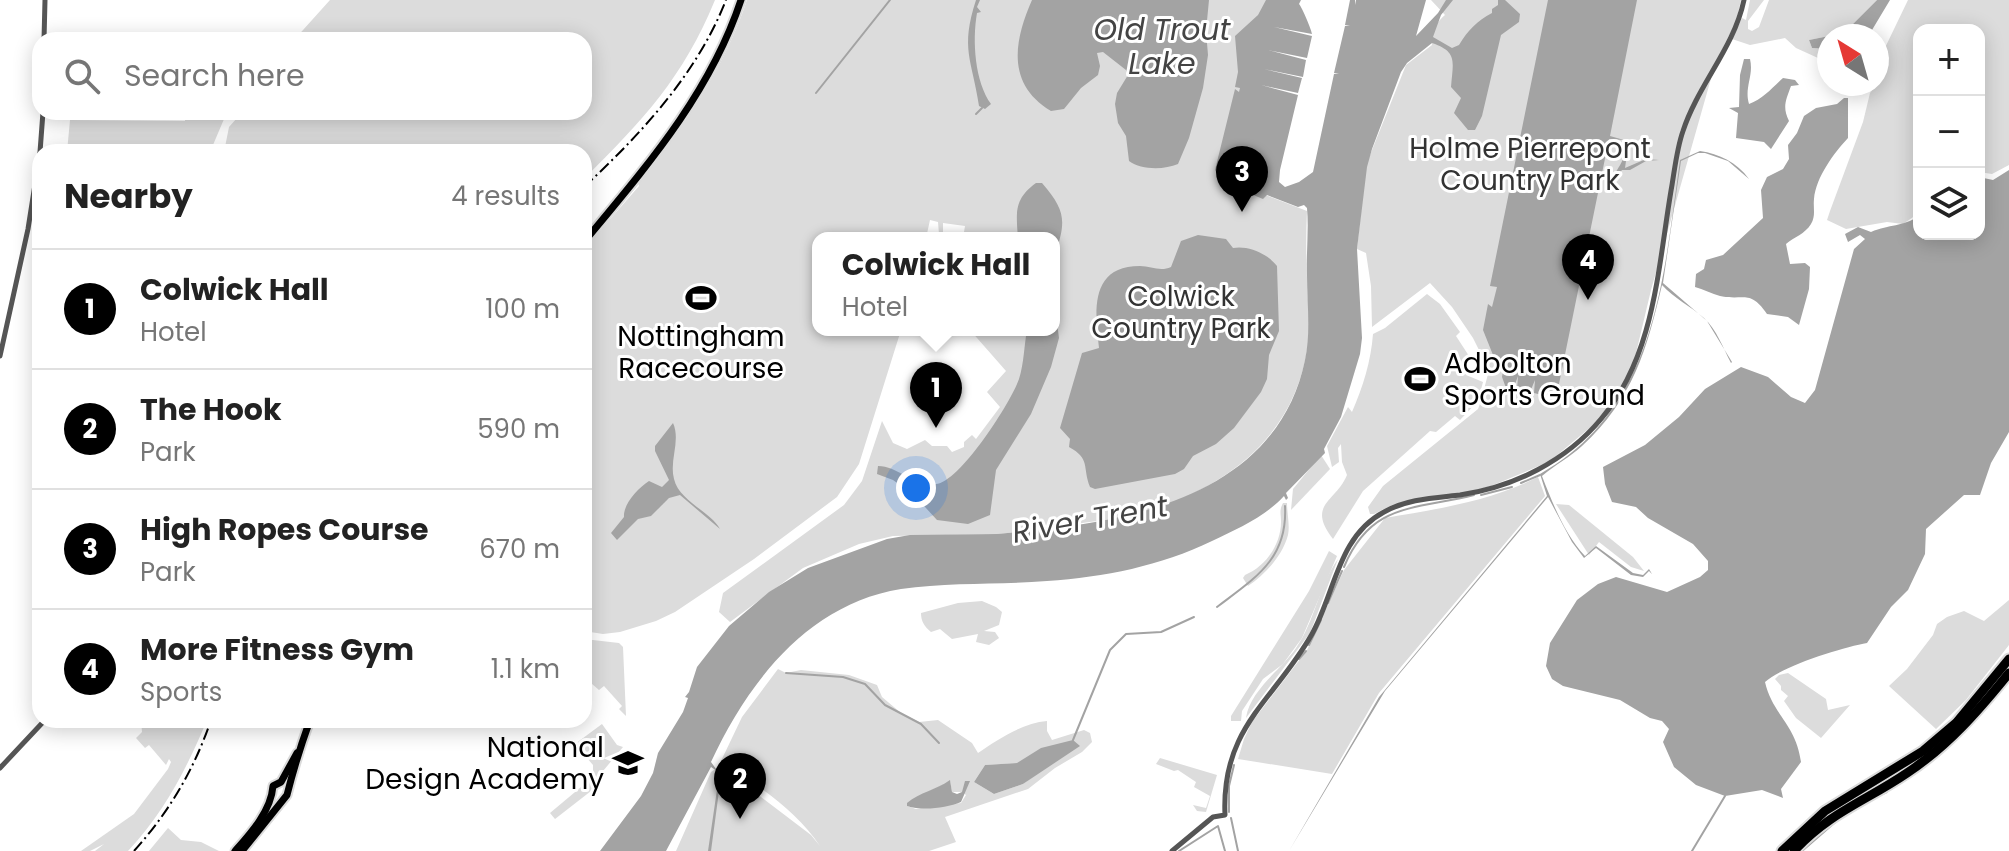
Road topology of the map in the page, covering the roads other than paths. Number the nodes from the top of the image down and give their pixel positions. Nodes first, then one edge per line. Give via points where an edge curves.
1 (45, 0) edge
2 (741, 0) edge
3 (1744, 0) edge
4 (44, 32) edge
5 (42, 120) edge
6 (41, 144) edge
7 (32, 203) edge
8 (592, 232) edge
9 (0, 356) edge
10 (2009, 659) edge
11 (2009, 673) edge
12 (37, 728) edge
13 (307, 728) edge
14 (1, 765) edge
15 (284, 784) junction
16 (273, 795) junction
17 (282, 799) junction
18 (235, 851) edge
19 (242, 851) edge
20 (1172, 851) edge
21 (1782, 851) edge
22 (1794, 851) edge

1 - 4 street
2 - 8 main road via 710,74 681,121
3 - 20 street via 1681,135 1648,326 1624,387 1602,419 1551,464 1501,486 1394,507 1365,525 1347,550 1311,635 1240,737 1226,778 1225,815 1213,817
5 - 6 street
7 - 9 street
10 - 21 highway via 1956,723 1923,751 1825,811
11 - 22 highway via 1935,754 1839,812
12 - 14 street
13 - 15 main road
15 - 16 main road via 273,786
15 - 17 main road via 289,792
16 - 17 main road
16 - 18 main road
17 - 19 main road

